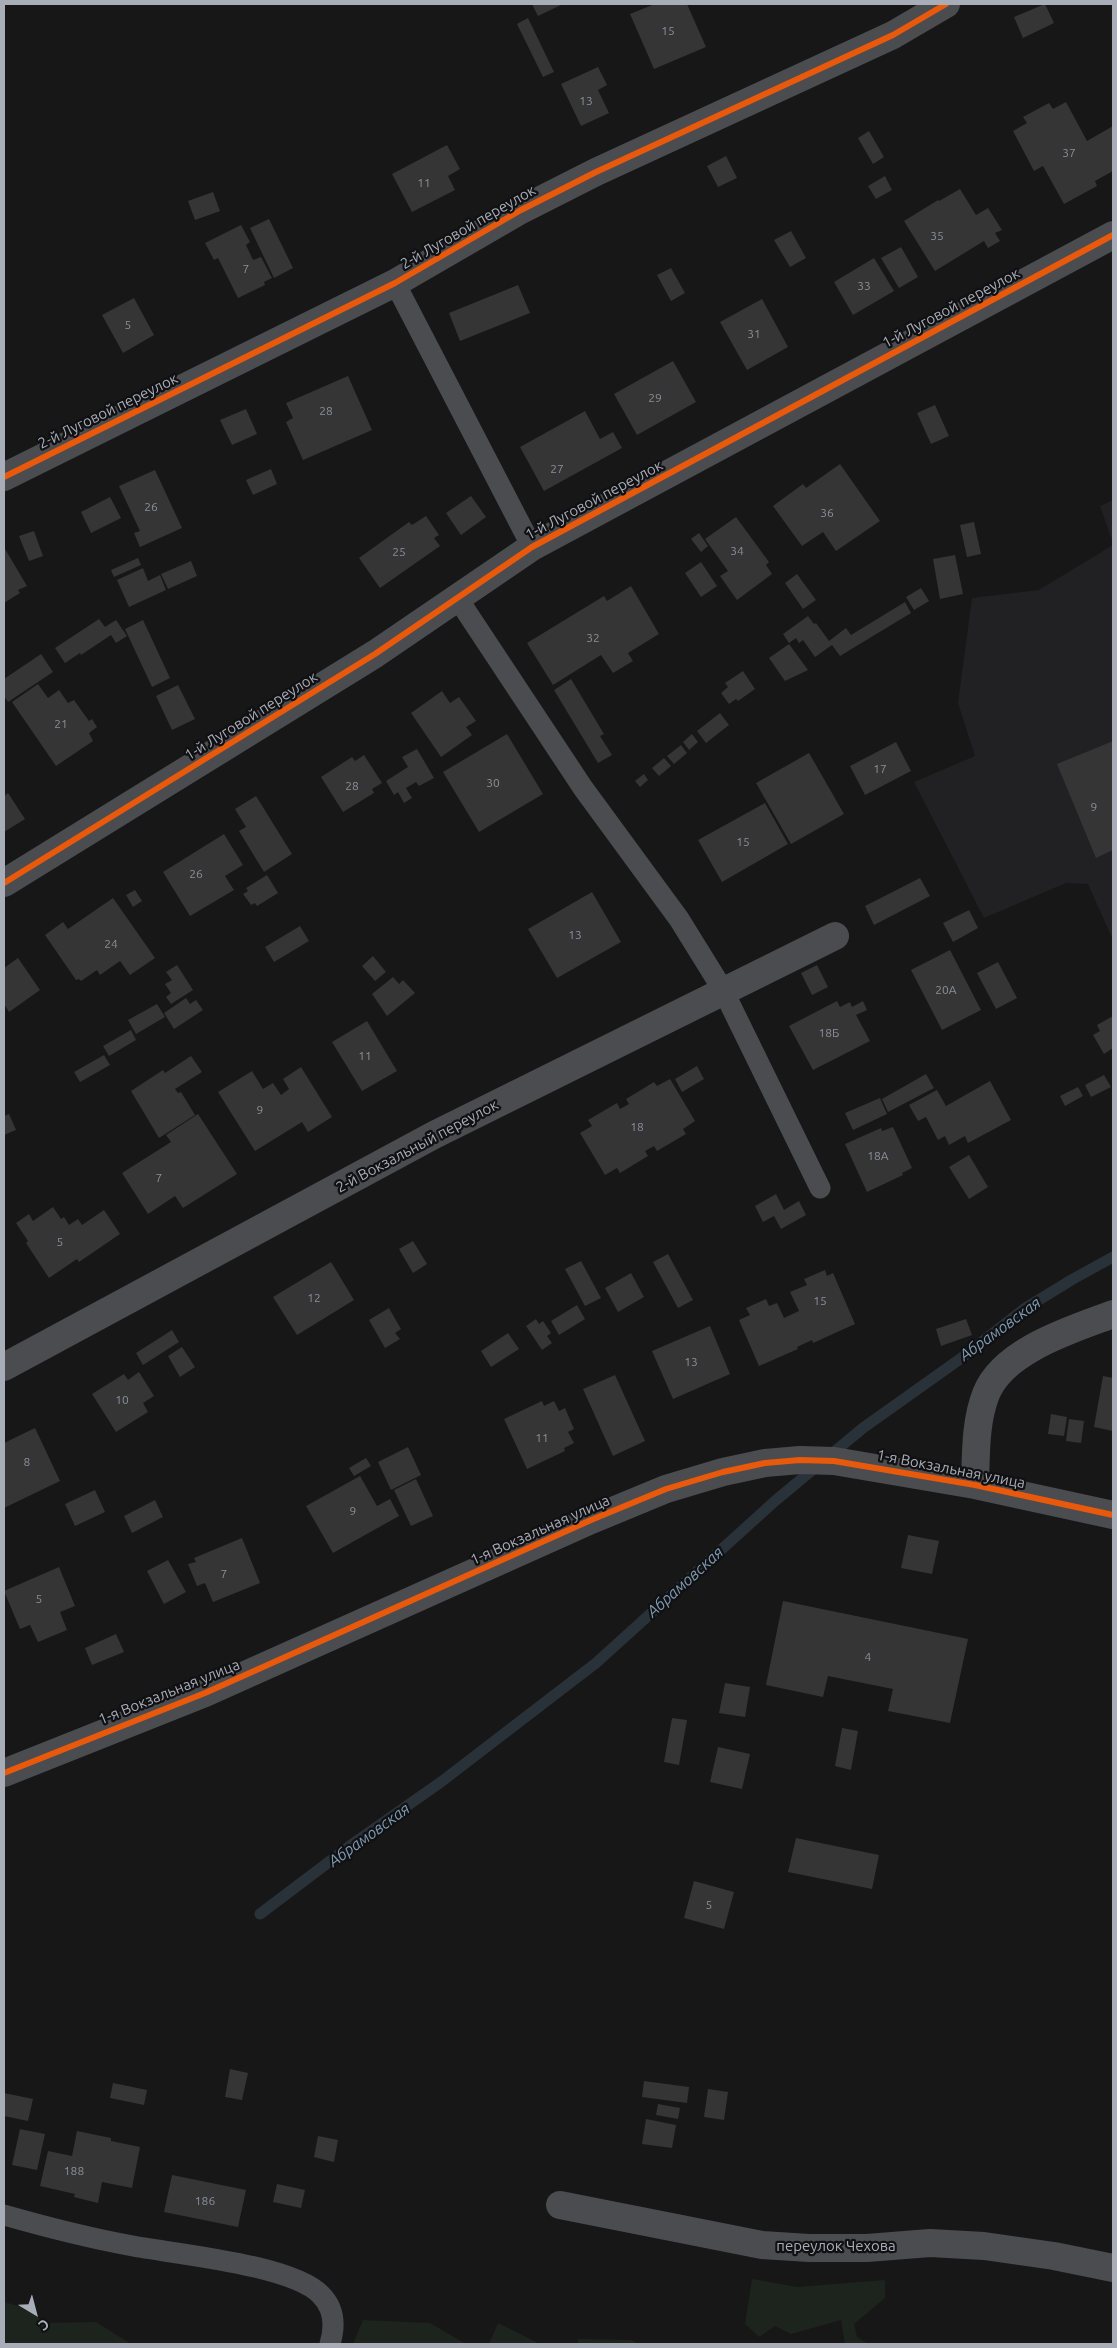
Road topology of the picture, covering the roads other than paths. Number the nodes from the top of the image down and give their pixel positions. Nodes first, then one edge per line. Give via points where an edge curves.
1 (946, 4) edge
2 (1113, 235) edge
3 (395, 283) junction
4 (4, 477) edge
5 (532, 547) junction
6 (458, 599) junction
7 (4, 883) edge
8 (835, 936) dead end
9 (723, 990) junction
10 (820, 1188) dead end
11 (1113, 1314) edge
12 (4, 1367) edge
13 (975, 1485) junction
14 (1113, 1515) edge
15 (4, 1773) edge
16 (560, 2205) dead end
17 (4, 2214) edge
18 (1113, 2268) edge
19 (330, 2344) edge

1 - 3 street, 2-й Луговой переулок via 892,35 596,172 521,210
2 - 5 street, 1-й Луговой переулок
3 - 4 street, 2-й Луговой переулок
3 - 5 lane
5 - 6 street, 1-й Луговой переулок
6 - 7 street, 1-й Луговой переулок
6 - 9 lane via 583,788 679,918
8 - 9 street, 2-й Вокзальный переулок
9 - 10 lane
9 - 12 street, 2-й Вокзальный переулок via 434,1135
11 - 13 street via 1036,1345 998,1375 986,1392 980,1418
13 - 14 street, 1-я Вокзальная улица
13 - 15 street, 1-я Вокзальная улица via 834,1461 765,1463 723,1472 666,1489 205,1693
16 - 18 street, переулок Чехова via 762,2245 809,2248 930,2243 984,2246
17 - 19 lane via 88,2237 269,2270 303,2282 321,2294 330,2306 334,2326

